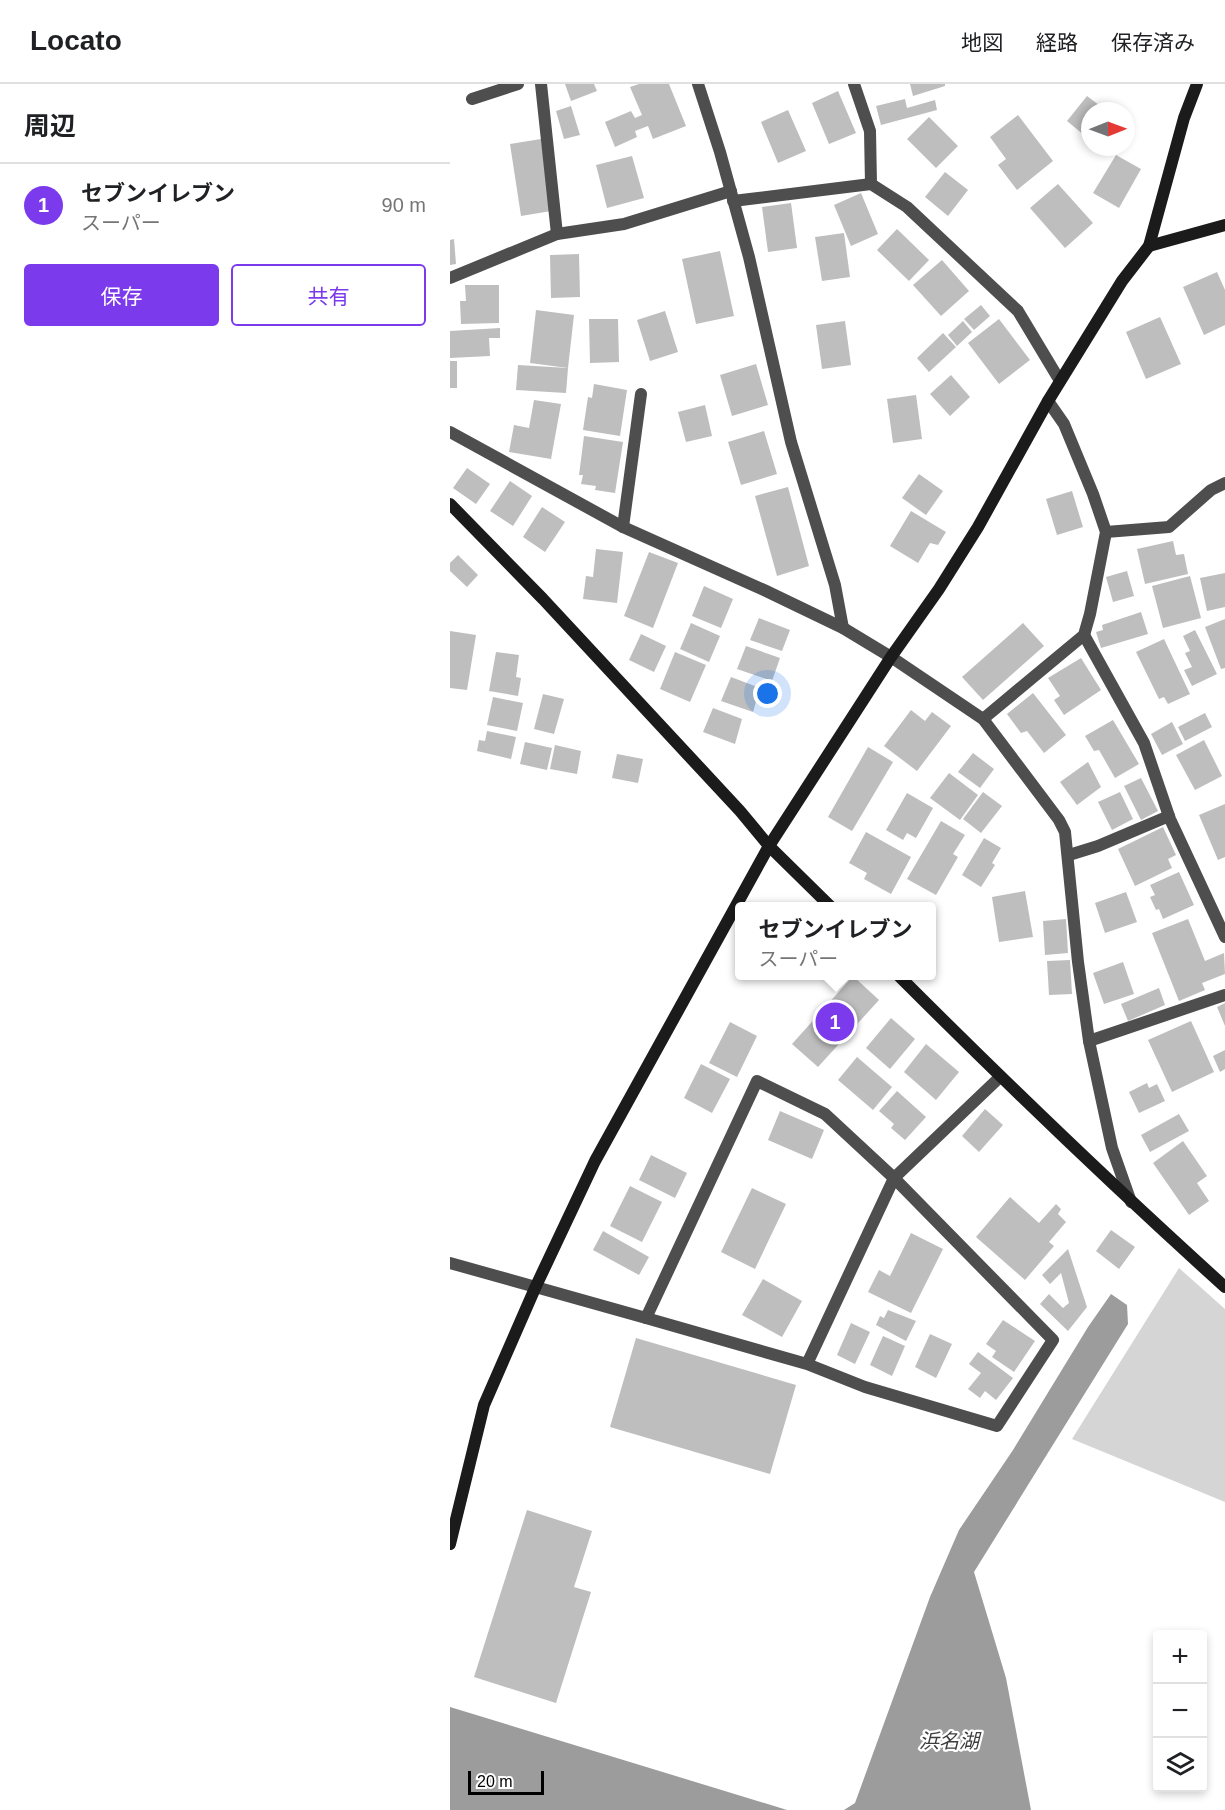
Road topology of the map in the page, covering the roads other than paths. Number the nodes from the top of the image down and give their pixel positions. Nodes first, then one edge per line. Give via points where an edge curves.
1 (518, 84) edge
2 (541, 84) edge
3 (698, 84) edge
4 (854, 84) edge
5 (1197, 84) edge
6 (472, 99) dead end
7 (871, 184) junction
8 (732, 196) junction
9 (1225, 225) edge
10 (557, 234) junction
11 (1149, 246) junction
12 (450, 278) edge
13 (1060, 381) junction
14 (641, 394) dead end
15 (1048, 401) junction
16 (450, 432) edge
17 (1225, 483) edge
18 (450, 504) edge
19 (623, 527) junction
20 (1106, 532) junction
21 (843, 628) junction
22 (1084, 635) junction
23 (891, 657) junction
24 (983, 719) junction
25 (1169, 816) junction
26 (769, 846) junction
27 (1069, 855) junction
28 (738, 902) edge
29 (826, 902) edge
30 (735, 908) edge
31 (1225, 937) edge
32 (904, 980) edge
33 (1225, 995) edge
34 (1089, 1041) junction
35 (1000, 1077) junction
36 (894, 1178) junction
37 (1131, 1202) junction
38 (450, 1263) edge
39 (536, 1286) junction
40 (1225, 1287) edge
41 (646, 1318) junction
42 (807, 1364) junction
43 (450, 1544) edge

1 - 6 street
2 - 10 street
3 - 8 street
4 - 7 street via 870,131
5 - 11 street
7 - 8 street
7 - 13 street via 907,207 1018,311
8 - 10 street via 624,224
8 - 21 street via 791,442 836,585
9 - 11 street
10 - 12 street
11 - 13 street via 1122,281
13 - 15 street
14 - 19 street
15 - 20 street via 1064,424
15 - 23 street via 978,527
16 - 19 street
17 - 20 street via 1211,490 1169,527
18 - 26 street via 733,802
19 - 21 street
20 - 22 street
21 - 23 street
22 - 24 street
22 - 25 street via 1144,743
23 - 24 street
23 - 26 street
24 - 27 street via 1059,820
25 - 27 street
25 - 31 street
26 - 28 street
26 - 29 street
27 - 34 street
30 - 39 street via 595,1161
32 - 35 street
33 - 34 street
34 - 37 street via 1112,1148
35 - 36 street
35 - 37 street
36 - 41 street via 825,1114 757,1082
36 - 42 street
36 - 42 street via 1053,1340 997,1426 865,1387
37 - 40 street
38 - 39 street
39 - 41 street
39 - 43 street via 484,1405
41 - 42 street

